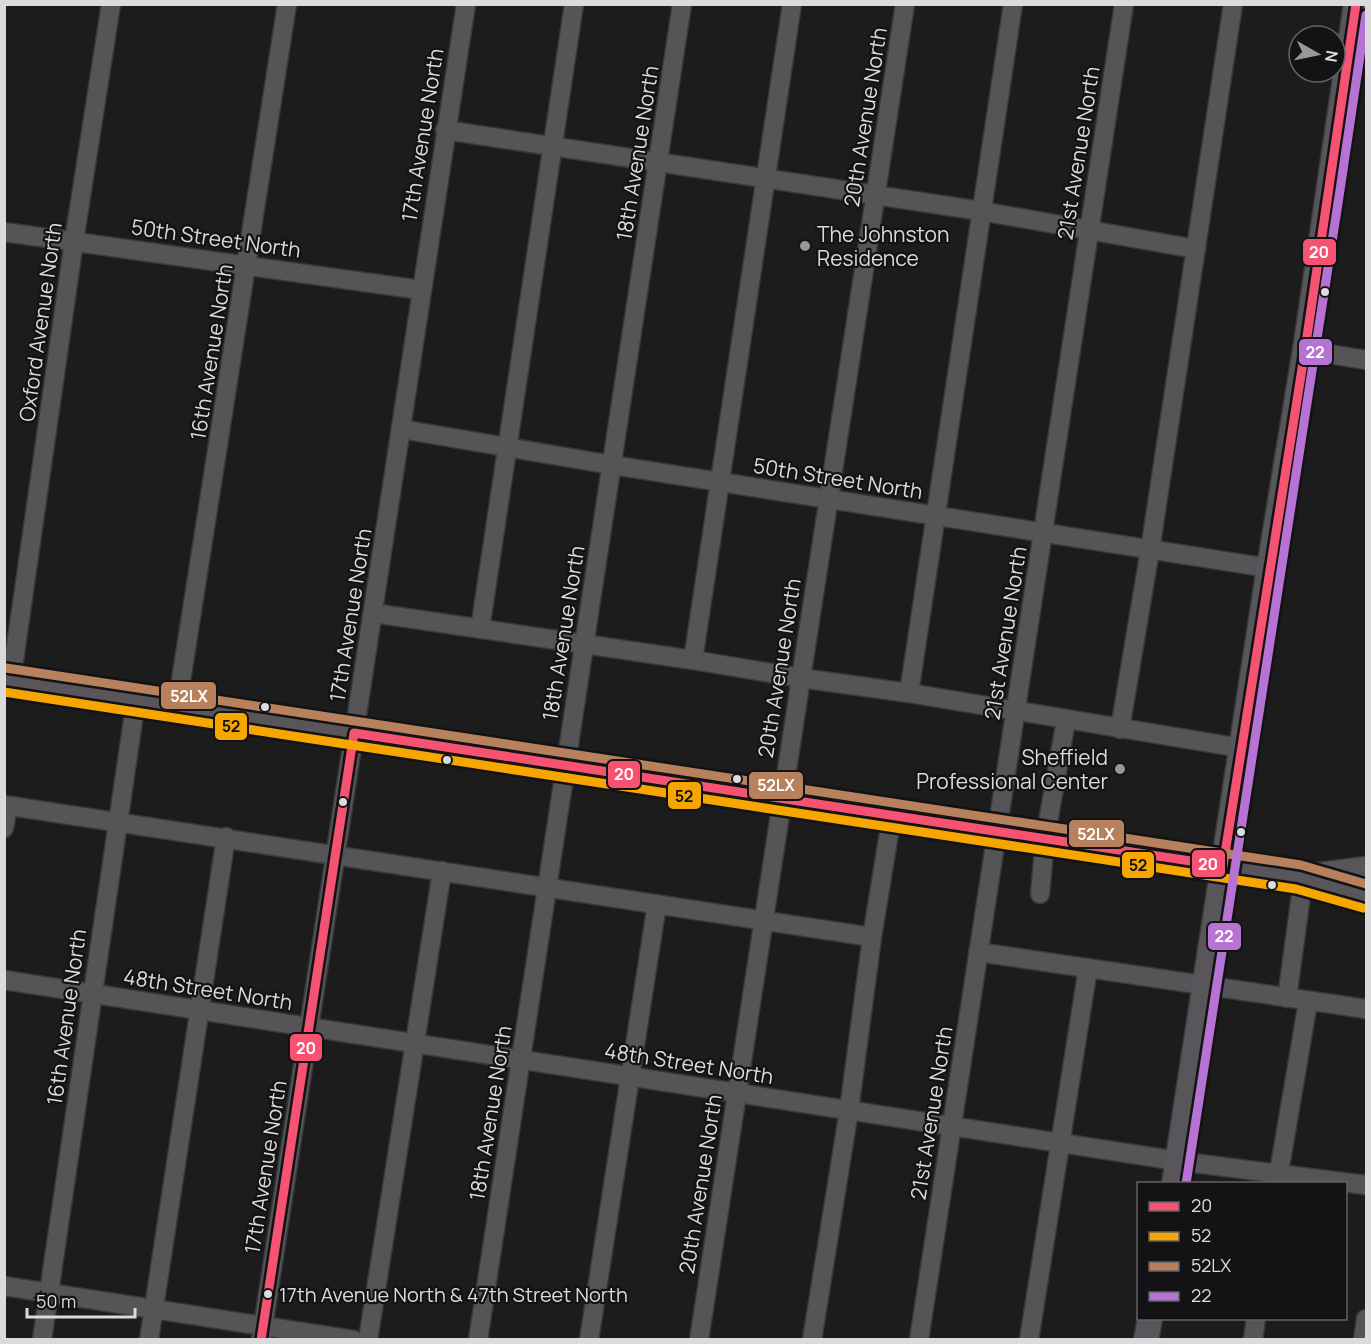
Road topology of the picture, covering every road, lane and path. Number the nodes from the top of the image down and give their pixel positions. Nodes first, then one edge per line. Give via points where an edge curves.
1 (111, 4) edge
2 (287, 4) edge
3 (466, 4) edge
4 (574, 4) edge
5 (682, 4) edge
6 (792, 4) edge
7 (905, 4) edge
8 (1013, 4) edge
9 (1124, 4) edge
10 (1233, 4) edge
11 (1356, 4) edge
12 (445, 130) junction
13 (552, 147) junction
14 (658, 163) junction
15 (766, 179) junction
16 (875, 195) junction
17 (981, 211) junction
18 (1089, 231) junction
19 (4, 232) edge
20 (74, 241) junction
21 (1196, 249) junction
22 (247, 266) junction
23 (421, 290) junction
24 (1305, 350) junction
25 (1366, 360) edge
26 (401, 429) junction
27 (506, 447) junction
28 (612, 465) junction
29 (720, 482) junction
30 (828, 499) junction
31 (935, 516) junction
32 (1043, 534) junction
33 (1150, 550) junction
34 (1269, 568) junction
35 (373, 613) junction
36 (480, 629) junction
37 (584, 646) junction
38 (693, 660) junction
39 (801, 678) junction
40 (8, 681) edge
41 (909, 693) junction
42 (136, 700) junction
43 (177, 706) junction
44 (1015, 712) junction
45 (1066, 720) junction
46 (1120, 729) junction
47 (354, 733) junction
48 (1241, 748) junction
49 (566, 766) junction
50 (782, 798) junction
51 (6, 806) edge
52 (892, 815) junction
53 (118, 821) junction
54 (4, 828) edge
55 (997, 831) junction
56 (226, 837) junction
57 (1045, 838) junction
58 (336, 854) junction
59 (1222, 866) junction
60 (1366, 870) edge
61 (442, 871) junction
62 (1299, 877) junction
63 (547, 887) junction
64 (1040, 894) dead end
65 (1366, 896) edge
66 (657, 904) junction
67 (763, 921) junction
68 (872, 937) junction
69 (978, 952) junction
70 (1088, 968) junction
71 (4, 980) edge
72 (1204, 985) junction
73 (92, 993) junction
74 (1287, 998) junction
75 (1308, 1002) junction
76 (1366, 1009) edge
77 (199, 1010) junction
78 (310, 1027) junction
79 (414, 1043) junction
80 (521, 1060) junction
81 (630, 1077) junction
82 (737, 1093) junction
83 (849, 1110) junction
84 (952, 1126) junction
85 (1060, 1143) junction
86 (1176, 1172) edge
87 (1278, 1179) edge
88 (1322, 1182) edge
89 (1347, 1184) edge
90 (1366, 1185) edge
91 (4, 1286) edge
92 (50, 1293) junction
93 (154, 1309) junction
94 (1366, 1319) edge
95 (1150, 1320) edge
96 (1256, 1320) edge
97 (262, 1333) edge
98 (42, 1340) edge
99 (149, 1340) edge
100 (354, 1340) edge
101 (368, 1340) edge
102 (478, 1340) edge
103 (589, 1340) edge
104 (699, 1340) edge
105 (812, 1340) edge
106 (919, 1340) edge
107 (1029, 1340) edge
108 (1146, 1340) edge
109 (1253, 1340) edge
110 (1364, 1340) edge

1 - 20 street, Oxford Avenue North
2 - 22 street, 16th Avenue North
3 - 12 street, 17th Avenue North
4 - 13 street
5 - 14 street, 18th Avenue North
6 - 15 street
7 - 16 street, 20th Avenue North
8 - 17 street
9 - 18 street, 21st Avenue North
10 - 21 street
11 - 24 main road
12 - 13 street
12 - 23 street, 17th Avenue North
13 - 14 street
13 - 27 street
14 - 15 street
14 - 28 street, 18th Avenue North
15 - 16 street
15 - 29 street
16 - 17 street
16 - 30 street, 20th Avenue North
17 - 18 street
17 - 31 street
18 - 21 street
18 - 32 street, 21st Avenue North
19 - 20 street, 50th Street North
20 - 22 street, 50th Street North
20 - 40 street, Oxford Avenue North
21 - 33 street
22 - 23 street, 50th Street North
22 - 43 street, 16th Avenue North
23 - 26 street, 17th Avenue North
24 - 25 street
24 - 34 main road
26 - 27 street, 50th Street North
26 - 35 street, 17th Avenue North
27 - 28 street, 50th Street North
27 - 36 street
28 - 29 street, 50th Street North
28 - 37 street, 18th Avenue North
29 - 30 street, 50th Street North
29 - 38 street
30 - 31 street, 50th Street North
30 - 39 street, 20th Avenue North
31 - 32 street, 50th Street North
31 - 41 street
32 - 33 street, 50th Street North
32 - 44 street, 21st Avenue North
33 - 34 street, 50th Street North
33 - 46 street
34 - 48 main road
35 - 36 street
35 - 47 street, 17th Avenue North
36 - 37 street
37 - 38 street
37 - 49 street, 18th Avenue North
38 - 39 street
39 - 41 street
39 - 50 street, 20th Avenue North
40 - 42 main road
41 - 44 street
42 - 43 main road
42 - 53 street, 16th Avenue North
43 - 47 main road
44 - 45 street
44 - 55 street, 21st Avenue North
45 - 46 street
45 - 57 street
46 - 48 street
47 - 49 main road
47 - 58 street, 17th Avenue North
48 - 59 main road
49 - 50 main road
49 - 63 street, 18th Avenue North
50 - 52 main road
50 - 67 street, 20th Avenue North
51 - 53 street
51 - 54 street
52 - 55 main road
52 - 68 street
53 - 56 street
53 - 73 street, 16th Avenue North
55 - 57 main road
55 - 69 street, 21st Avenue North
56 - 58 street
56 - 77 street
57 - 59 main road
57 - 64 street
58 - 61 street
58 - 78 street, 17th Avenue North
59 - 62 main road
59 - 72 main road
60 - 62 main road
61 - 63 street
61 - 79 street
62 - 65 main road
62 - 74 street via 1301,895
63 - 66 street
63 - 80 street, 18th Avenue North
66 - 67 street
66 - 81 street
67 - 68 street
67 - 82 street, 20th Avenue North
68 - 83 street
69 - 70 street
69 - 84 street, 21st Avenue North
70 - 72 street
70 - 85 street
71 - 73 street, 48th Street North
72 - 74 street
72 - 86 main road
73 - 77 street, 48th Street North
73 - 92 street, 16th Avenue North
74 - 75 street
75 - 76 street
75 - 87 street
77 - 78 street, 48th Street North
77 - 93 street
78 - 79 street, 48th Street North
78 - 97 street, 17th Avenue North
79 - 80 street, 48th Street North
79 - 101 street
80 - 81 street, 48th Street North
80 - 102 street, 18th Avenue North
81 - 82 street, 48th Street North
81 - 103 street
82 - 83 street, 48th Street North
82 - 104 street, 20th Avenue North
83 - 84 street, 48th Street North
83 - 105 street
84 - 85 street, 48th Street North
84 - 106 street, 21st Avenue North
85 - 86 street, 48th Street North
85 - 107 street
86 - 87 street, 48th Street North
87 - 88 street, 48th Street North
89 - 90 street, 48th Street North
91 - 92 street
92 - 93 street
92 - 98 street, 16th Avenue North
93 - 97 street
93 - 99 street
94 - 110 street
95 - 108 main road
96 - 109 street
97 - 100 street

